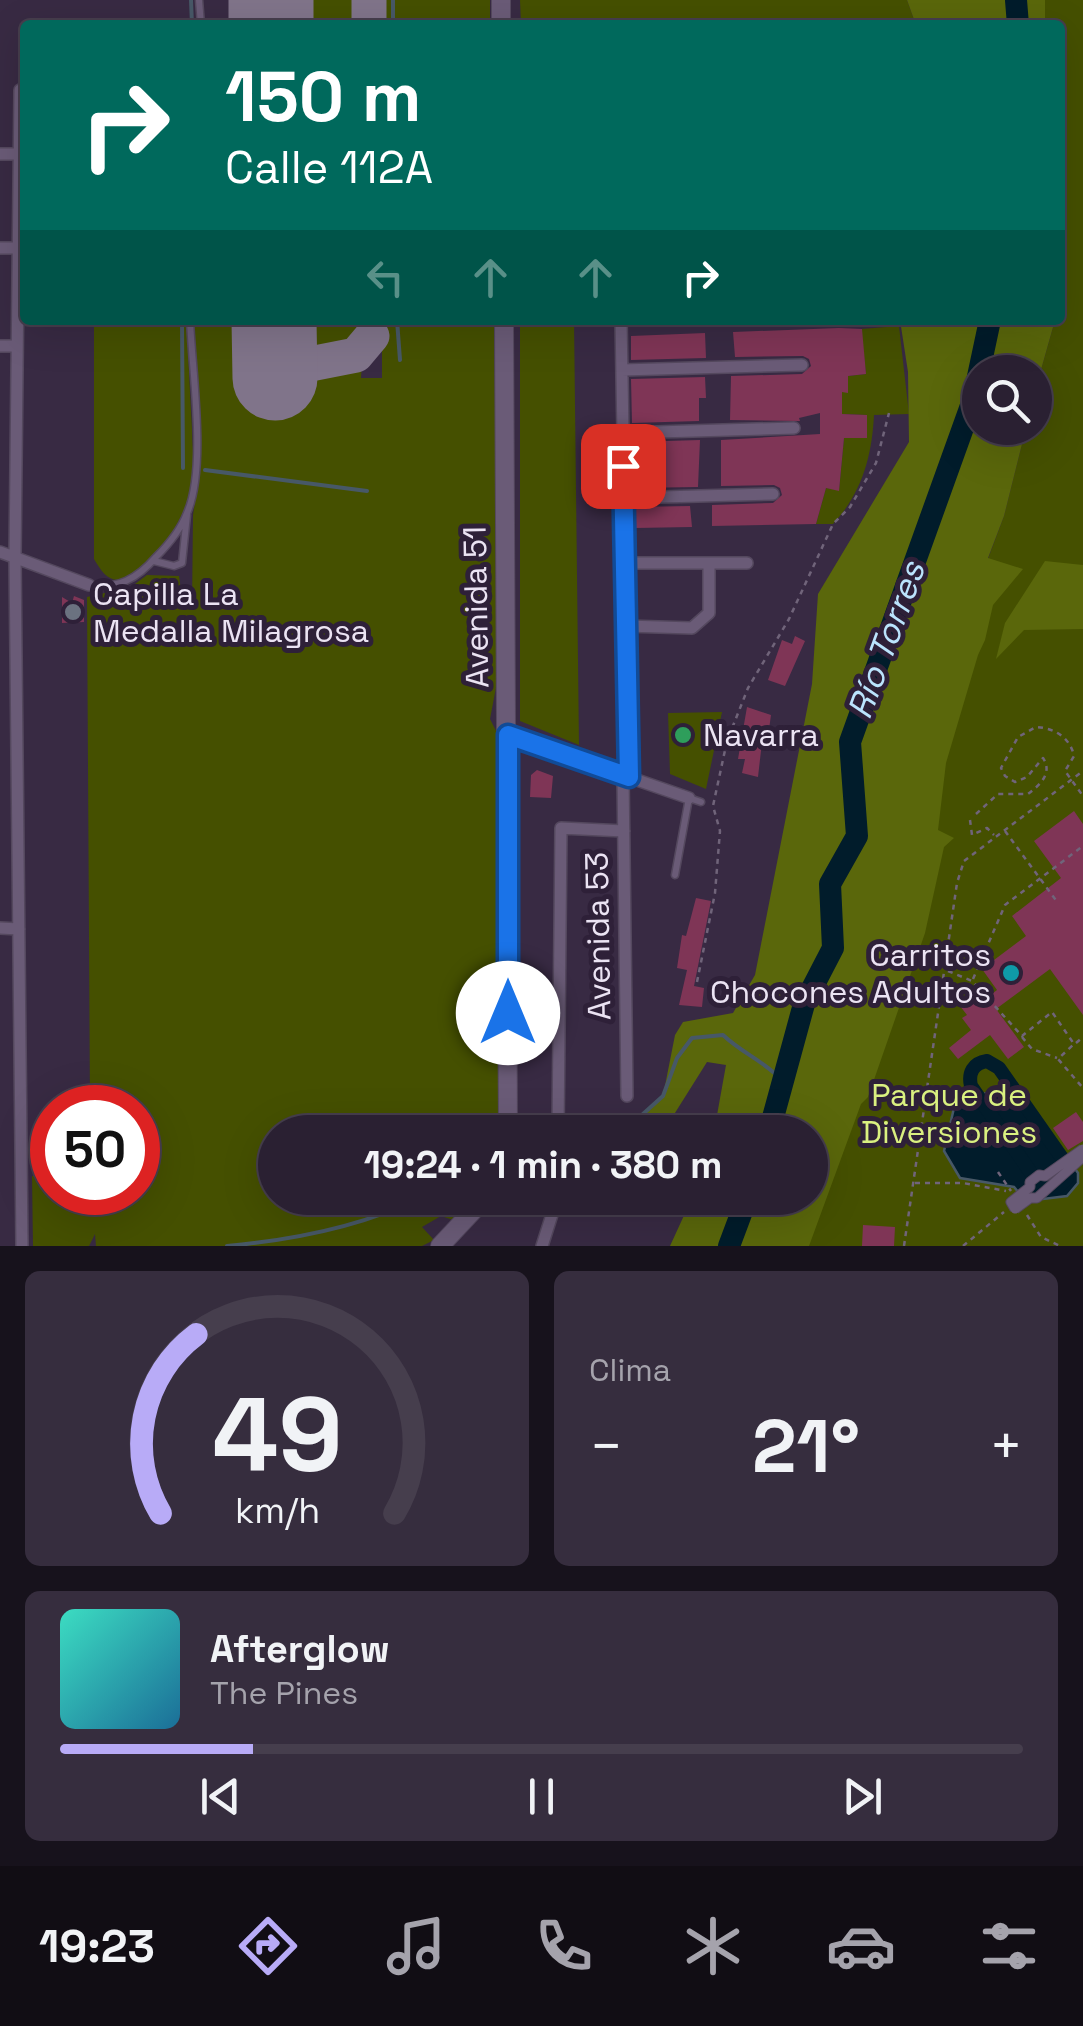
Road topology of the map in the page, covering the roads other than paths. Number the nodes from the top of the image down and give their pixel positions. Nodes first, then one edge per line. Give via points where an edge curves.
1 (20, 90) dead end
2 (0, 154) edge
3 (20, 154) junction
4 (0, 248) edge
5 (18, 248) junction
6 (190, 325) edge
7 (504, 325) edge
8 (621, 325) edge
9 (0, 346) edge
10 (16, 346) junction
11 (802, 365) dead end
12 (622, 370) junction
13 (794, 428) dead end
14 (623, 434) junction
15 (773, 494) dead end
16 (624, 498) junction
17 (188, 512) junction
18 (0, 552) edge
19 (16, 558) junction
20 (154, 560) junction
21 (625, 563) junction
22 (747, 563) dead end
23 (709, 564) junction
24 (89, 585) joint
25 (626, 626) junction
26 (508, 735) junction
27 (626, 776) junction
28 (695, 800) joint
29 (624, 831) junction
30 (675, 875) dead end
31 (0, 928) edge
32 (19, 928) junction
33 (627, 1096) dead end
34 (508, 1115) edge
35 (558, 1115) edge
36 (1083, 1149) edge
37 (1083, 1157) edge
38 (471, 1215) edge
39 (552, 1215) edge
40 (448, 1244) edge
41 (22, 1246) edge
42 (542, 1246) edge

1 - 3 street
2 - 3 street
3 - 5 street
4 - 5 street
5 - 10 street
6 - 17 lane via 196,456
7 - 26 main road, Avenida 51
8 - 12 street, Avenida 53
9 - 10 street
10 - 19 street
11 - 12 street
12 - 14 street, Avenida 53
13 - 14 street
14 - 16 street, Avenida 53
15 - 16 street
16 - 21 street, Avenida 53
17 - 20 lane
17 - 20 lane via 182,564
18 - 19 street
19 - 24 street
19 - 32 street
20 - 24 lane via 122,584
21 - 23 street
21 - 25 street, Avenida 53
22 - 23 street
23 - 25 street via 709,614 692,628
25 - 27 street, Avenida 53
26 - 27 street
26 - 34 main road, Avenida 51
27 - 28 street
27 - 29 street, Avenida 53
28 - 30 lane
29 - 33 street, Avenida 53
29 - 35 street via 561,828
31 - 32 street
32 - 41 street
36 - 37 street, bridge via 1039,1174 1011,1202 1015,1209
38 - 40 main road
39 - 42 street

